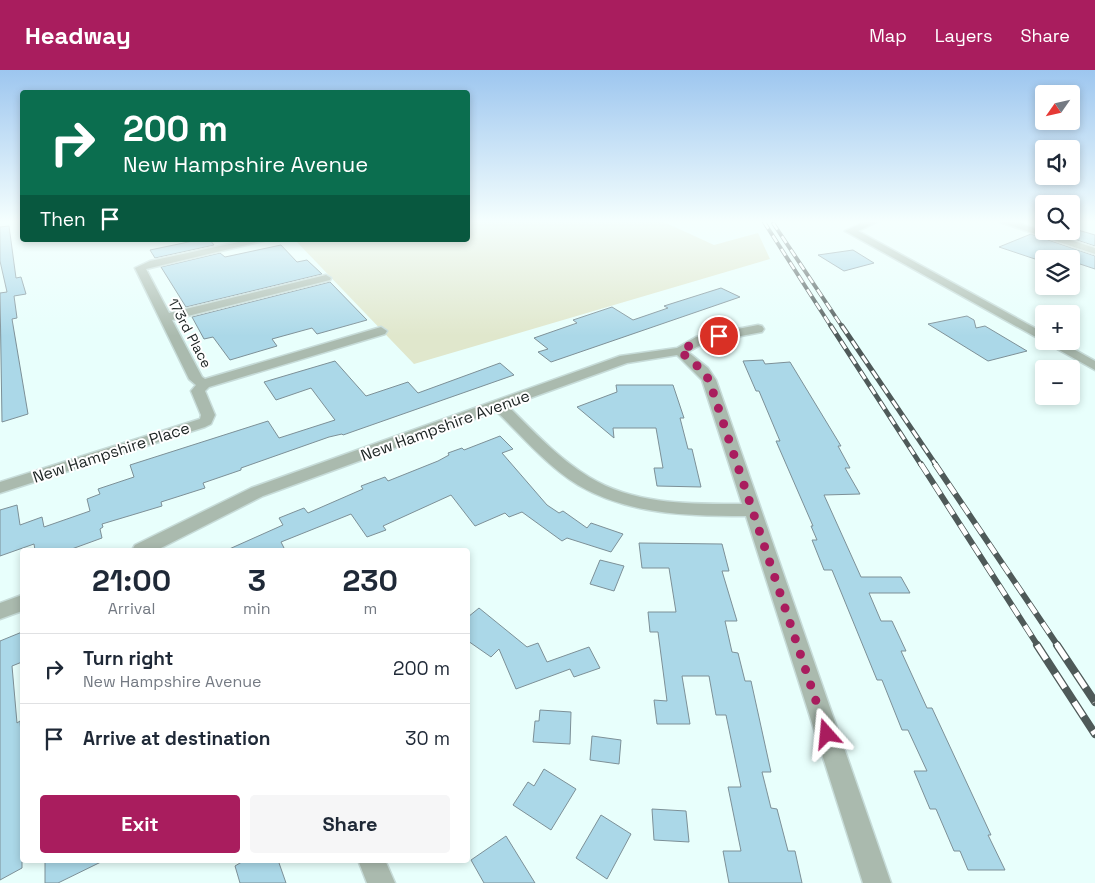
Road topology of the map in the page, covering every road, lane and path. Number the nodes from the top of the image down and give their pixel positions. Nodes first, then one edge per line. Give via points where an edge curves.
1 (173, 260) edge
2 (904, 260) edge
3 (326, 278) dead end
4 (164, 318) junction
5 (758, 329) dead end
6 (381, 331) dead end
7 (1035, 333) edge
8 (1066, 350) edge
9 (680, 351) junction
10 (1095, 366) edge
11 (204, 384) junction
12 (498, 405) junction
13 (0, 488) edge
14 (754, 510) junction
15 (145, 548) edge
16 (20, 604) edge
17 (0, 611) edge
18 (372, 863) edge
19 (381, 883) edge
20 (877, 883) edge

1 - 4 street, 173rd Place via 141,267 140,271
2 - 7 street
3 - 4 street
4 - 11 street, 173rd Place via 196,379
5 - 9 street, New Hampshire Avenue via 700,340
6 - 11 street
8 - 10 street
9 - 12 street, New Hampshire Avenue via 625,359
9 - 14 street via 709,380
11 - 13 street, New Hampshire Place via 198,391 208,415 206,421
12 - 14 street via 560,463 602,491 625,500 673,508
12 - 15 street, New Hampshire Avenue via 258,492
14 - 20 street
16 - 17 street
18 - 19 street

